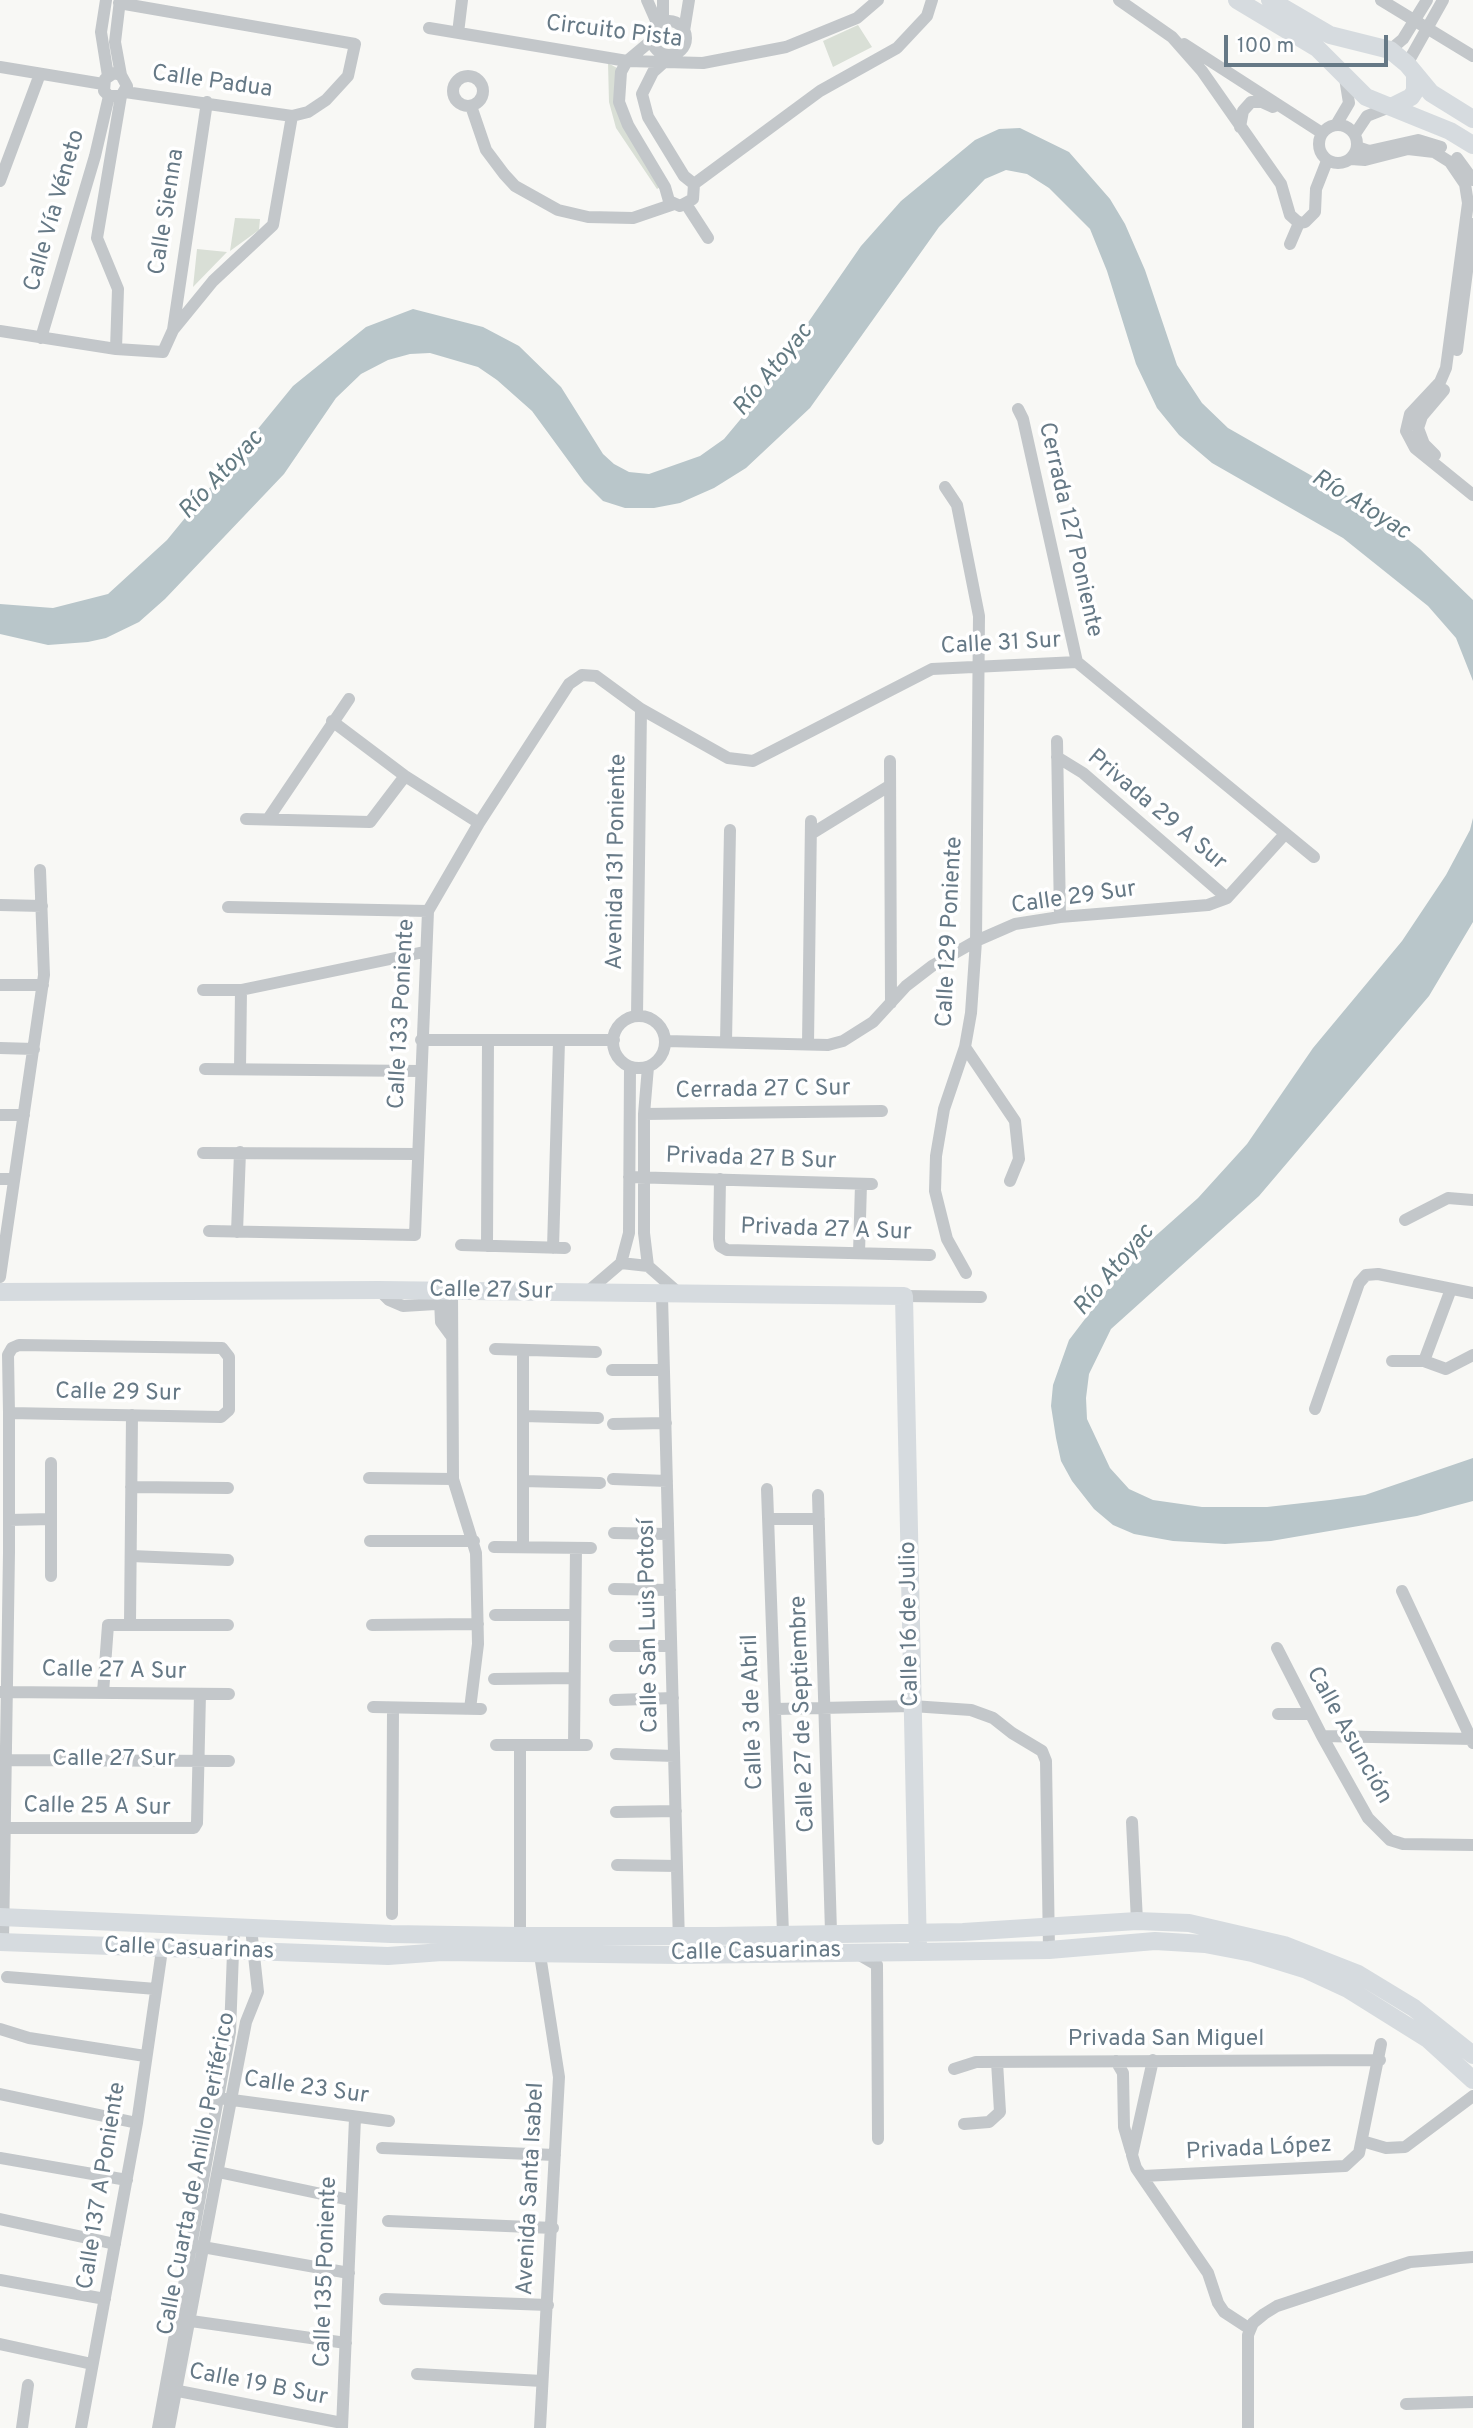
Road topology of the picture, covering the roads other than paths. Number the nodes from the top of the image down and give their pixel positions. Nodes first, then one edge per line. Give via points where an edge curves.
1 (462, 0) edge
2 (647, 0) edge
3 (878, 0) edge
4 (923, 0) edge
5 (932, 0) edge
6 (1119, 0) edge
7 (1237, 0) edge
8 (1270, 0) edge
9 (1381, 0) edge
10 (1427, 0) edge
11 (1443, 0) edge
12 (115, 1) edge
13 (691, 2) edge
14 (666, 3) edge
15 (1414, 20) junction
16 (660, 24) junction
17 (429, 28) dead end
18 (1426, 28) junction
19 (916, 30) junction
20 (458, 33) junction
21 (684, 36) junction
22 (1172, 37) junction
23 (652, 40) junction
24 (1363, 46) junction
25 (1390, 50) junction
26 (672, 55) junction
27 (1473, 56) edge
28 (627, 61) junction
29 (702, 63) junction
30 (660, 64) junction
31 (0, 68) edge
32 (1411, 69) junction
33 (40, 74) junction
34 (121, 75) junction
35 (1345, 78) junction
36 (105, 80) junction
37 (119, 95) junction
38 (206, 102) junction
39 (471, 106) dead end
40 (1391, 107) junction
41 (292, 116) junction
42 (1473, 119) edge
43 (1303, 120) junction
44 (1336, 125) junction
45 (1240, 127) junction
46 (1322, 133) junction
47 (1408, 145) junction
48 (1473, 145) edge
49 (1354, 147) junction
50 (1327, 160) junction
51 (1473, 180) edge
52 (0, 181) edge
53 (694, 184) junction
54 (680, 204) junction
55 (1299, 223) junction
56 (1468, 231) edge
57 (708, 238) dead end
58 (1290, 244) dead end
59 (173, 330) junction
60 (0, 331) edge
61 (41, 338) junction
62 (116, 349) junction
63 (1018, 409) dead end
64 (1413, 422) junction
65 (946, 487) dead end
66 (1473, 487) edge
67 (1473, 495) edge
68 (1077, 662) junction
69 (979, 666) junction
70 (582, 675) joint
71 (349, 699) dead end
72 (641, 709) junction
73 (332, 721) junction
74 (1057, 741) dead end
75 (1057, 757) junction
76 (890, 761) dead end
77 (405, 776) junction
78 (889, 786) junction
79 (246, 819) dead end
80 (268, 819) junction
81 (479, 823) junction
82 (730, 830) dead end
83 (1285, 834) junction
84 (1314, 857) dead end
85 (40, 870) dead end
86 (1227, 898) junction
87 (0, 905) edge
88 (42, 906) junction
89 (228, 906) dead end
90 (428, 911) junction
91 (1060, 917) junction
92 (975, 941) junction
93 (424, 952) junction
94 (0, 985) edge
95 (43, 985) junction
96 (241, 989) junction
97 (203, 990) dead end
98 (891, 1003) junction
99 (637, 1016) junction
100 (421, 1040) junction
101 (488, 1040) junction
102 (614, 1040) junction
103 (559, 1041) junction
104 (666, 1041) junction
105 (726, 1042) junction
106 (808, 1044) junction
107 (965, 1047) junction
108 (0, 1048) edge
109 (34, 1049) junction
110 (630, 1067) junction
111 (648, 1068) junction
112 (205, 1069) dead end
113 (240, 1069) junction
114 (420, 1071) junction
115 (882, 1111) dead end
116 (644, 1114) junction
117 (0, 1115) edge
118 (24, 1115) junction
119 (240, 1152) junction
120 (203, 1153) dead end
121 (418, 1154) junction
122 (629, 1177) junction
123 (644, 1177) junction
124 (0, 1179) edge
125 (14, 1179) junction
126 (720, 1179) junction
127 (1010, 1181) dead end
128 (1473, 1200) edge
129 (1405, 1220) dead end
130 (209, 1231) dead end
131 (237, 1232) junction
132 (461, 1245) dead end
133 (487, 1246) junction
134 (3, 1247) edge
135 (859, 1253) junction
136 (930, 1255) dead end
137 (621, 1264) junction
138 (648, 1266) junction
139 (966, 1273) dead end
140 (0, 1277) edge
141 (1451, 1289) junction
142 (0, 1292) edge
143 (1473, 1293) edge
144 (585, 1294) junction
145 (662, 1296) junction
146 (682, 1296) junction
147 (904, 1296) junction
148 (981, 1297) dead end
149 (446, 1298) junction
150 (495, 1349) dead end
151 (523, 1349) junction
152 (596, 1352) dead end
153 (1473, 1355) edge
154 (1392, 1361) dead end
155 (1424, 1361) junction
156 (612, 1370) dead end
157 (664, 1370) junction
158 (1315, 1409) dead end
159 (9, 1413) junction
160 (132, 1415) junction
161 (523, 1416) junction
162 (598, 1418) dead end
163 (666, 1423) junction
164 (613, 1424) dead end
165 (51, 1462) dead end
166 (369, 1478) dead end
167 (453, 1479) junction
168 (613, 1479) dead end
169 (523, 1481) junction
170 (667, 1481) junction
171 (600, 1483) dead end
172 (131, 1487) junction
173 (228, 1489) dead end
174 (767, 1489) dead end
175 (818, 1495) dead end
176 (818, 1518) junction
177 (51, 1519) junction
178 (768, 1519) junction
179 (9, 1520) junction
180 (614, 1533) dead end
181 (668, 1534) junction
182 (370, 1541) dead end
183 (474, 1541) junction
184 (523, 1546) junction
185 (494, 1547) dead end
186 (576, 1548) junction
187 (592, 1548) dead end
188 (5, 1552) edge
189 (131, 1556) junction
190 (228, 1560) dead end
191 (51, 1576) dead end
192 (614, 1589) dead end
193 (670, 1590) junction
194 (1402, 1591) dead end
195 (495, 1615) dead end
196 (575, 1615) junction
197 (4, 1623) edge
198 (130, 1623) junction
199 (478, 1624) junction
200 (228, 1625) dead end
201 (372, 1625) dead end
202 (615, 1646) dead end
203 (671, 1646) junction
204 (1276, 1648) dead end
205 (574, 1678) junction
206 (494, 1679) dead end
207 (3, 1692) edge
208 (103, 1693) junction
209 (200, 1694) junction
210 (229, 1694) dead end
211 (673, 1698) junction
212 (615, 1700) dead end
213 (912, 1706) junction
214 (373, 1707) dead end
215 (824, 1707) junction
216 (393, 1708) junction
217 (775, 1709) junction
218 (1278, 1714) dead end
219 (1310, 1714) junction
220 (1322, 1736) junction
221 (1472, 1740) edge
222 (496, 1745) dead end
223 (520, 1745) junction
224 (616, 1754) dead end
225 (674, 1756) junction
226 (3, 1760) edge
227 (198, 1761) junction
228 (229, 1761) dead end
229 (676, 1811) junction
230 (616, 1812) dead end
231 (1132, 1822) dead end
232 (2, 1828) edge
233 (1473, 1845) edge
234 (617, 1865) dead end
235 (677, 1866) junction
236 (392, 1914) dead end
237 (1, 1917) edge
238 (1138, 1921) junction
239 (243, 1927) junction
240 (1049, 1928) junction
241 (831, 1932) junction
242 (917, 1932) junction
243 (783, 1934) junction
244 (520, 1936) junction
245 (679, 1936) junction
246 (1, 1942) edge
247 (162, 1950) junction
248 (1049, 1950) junction
249 (233, 1952) junction
250 (253, 1952) junction
251 (855, 1952) junction
252 (918, 1952) junction
253 (540, 1955) junction
254 (679, 1955) junction
255 (256, 1975) junction
256 (7, 1977) dead end
257 (231, 1978) junction
258 (156, 1989) junction
259 (230, 1995) junction
260 (254, 2002) junction
261 (0, 2029) edge
262 (1381, 2044) dead end
263 (1473, 2055) edge
264 (145, 2056) junction
265 (1153, 2060) junction
266 (1380, 2060) junction
267 (1116, 2061) junction
268 (997, 2062) junction
269 (954, 2069) dead end
270 (1473, 2080) edge
271 (0, 2094) edge
272 (1473, 2096) edge
273 (224, 2099) junction
274 (355, 2118) junction
275 (389, 2121) dead end
276 (137, 2123) junction
277 (964, 2124) dead end
278 (878, 2139) dead end
279 (1362, 2141) junction
280 (382, 2148) dead end
281 (555, 2155) junction
282 (1132, 2155) junction
283 (0, 2158) edge
284 (218, 2172) junction
285 (1143, 2176) junction
286 (127, 2180) junction
287 (350, 2200) junction
288 (0, 2220) edge
289 (388, 2221) dead end
290 (553, 2228) junction
291 (116, 2244) junction
292 (191, 2244) junction
293 (205, 2247) junction
294 (1473, 2257) edge
295 (349, 2273) junction
296 (0, 2280) edge
297 (385, 2299) dead end
298 (105, 2300) junction
299 (548, 2305) junction
300 (191, 2321) junction
301 (1250, 2329) junction
302 (345, 2343) junction
303 (0, 2344) edge
304 (92, 2364) junction
305 (417, 2374) dead end
306 (542, 2381) junction
307 (28, 2385) dead end
308 (170, 2390) junction
309 (1473, 2402) edge
310 (1406, 2404) dead end
311 (342, 2426) edge
312 (22, 2428) edge
313 (81, 2428) edge
314 (158, 2428) edge
315 (169, 2428) edge
316 (540, 2428) edge
317 (1248, 2428) edge

1 - 20 street
2 - 16 street, Circuito Pista
3 - 29 street, Circuito Pista via 857,18 786,47
4 - 19 street
5 - 19 street
6 - 22 street
7 - 35 main road via 1317,48
8 - 24 main road via 1321,32
9 - 15 street
10 - 15 street
11 - 18 street
12 - 34 street
12 - 36 street via 102,32
12 - 41 street via 355,44 342,86 308,112
13 - 21 street
14 - 16 street
15 - 18 street
15 - 25 street
16 - 21 street via 675,23
16 - 23 street
17 - 20 street, Circuito Pista
18 - 27 street
18 - 32 street
19 - 53 street via 877,61 820,91
20 - 28 street, Circuito Pista
21 - 26 street via 680,50
21 - 29 street
22 - 43 street
22 - 45 street
23 - 26 street via 661,53
23 - 28 street
24 - 25 main road
24 - 35 main road via 1347,58
25 - 32 main road
26 - 30 street
28 - 30 street, Circuito Pista
28 - 54 street via 618,87 622,112 667,196
29 - 30 street, Circuito Pista
30 - 53 street via 646,83 643,108 684,176
31 - 33 street
32 - 40 main road via 1415,91
32 - 42 main road via 1432,93
33 - 36 street
33 - 52 street
34 - 36 street
34 - 37 street via 127,86
35 - 40 main road via 1366,97
35 - 44 street via 1349,103
36 - 37 street
37 - 38 street, Calle Padua
37 - 61 street, Calle Vía Véneto via 95,156
37 - 62 street, Calle Vía Véneto via 97,239 117,282
38 - 41 street, Calle Padua
38 - 59 street, Calle Sienna
39 - 54 street via 486,150 504,174 516,186 558,209 589,217 633,218
40 - 48 main road
40 - 49 street via 1367,116
41 - 59 street via 273,225 231,261
43 - 45 street via 1256,101 1245,106
43 - 46 street
44 - 46 street
44 - 49 street via 1345,126
45 - 55 street via 1281,184 1290,215
46 - 50 street via 1318,145
47 - 49 street via 1369,151
47 - 51 street via 1425,141 1445,149
47 - 56 street via 1441,155 1460,174 1468,204
49 - 50 street via 1339,164
50 - 55 street via 1316,189 1315,212
53 - 54 street via 695,196
54 - 57 street
55 - 58 street
56 - 64 street via 1451,377
59 - 62 street via 163,352
60 - 61 street
61 - 62 street
63 - 68 street, Cerrada 127 Poniente
64 - 66 street via 1428,449
64 - 67 street via 1409,438 1415,448
65 - 69 street, Calle 129 Poniente via 957,505 979,616
68 - 69 street, Calle 31 Sur
68 - 83 street, Calle 31 Sur
69 - 72 street, Calle 31 Sur via 932,669 752,761 728,758
69 - 92 street, Calle 129 Poniente
70 - 72 street, Calle 31 Sur via 596,676
70 - 81 street, Calle 133 Poniente via 569,684
71 - 73 street
72 - 99 street, Avenida 131 Poniente
73 - 77 street
73 - 80 street
74 - 75 street
75 - 86 street, Privada 29 A Sur via 1083,774
75 - 91 street
76 - 78 street
77 - 80 street via 370,822
77 - 81 street
78 - 98 street
78 - 106 street via 811,828
79 - 80 street
81 - 90 street, Calle 133 Poniente
82 - 105 street
83 - 84 street, Calle 31 Sur
83 - 86 street
85 - 88 street
86 - 91 street, Calle 29 Sur via 1208,905
87 - 88 street
88 - 95 street
89 - 90 street
90 - 93 street, Calle 133 Poniente
91 - 92 street, Calle 29 Sur via 1015,924
92 - 98 street, Calle 29 Sur via 932,966
92 - 107 street, Calle 129 Poniente
93 - 96 street
93 - 100 street, Calle 133 Poniente
94 - 95 street
95 - 109 street
96 - 97 street
96 - 113 street
98 - 106 street, Calle 29 Sur via 855,1035 828,1045
99 - 102 street via 623,1022
99 - 104 street via 656,1023
100 - 101 street
100 - 114 street, Calle 133 Poniente
101 - 103 street
101 - 133 street
102 - 103 street
102 - 110 street via 617,1056
103 - 133 street via 559,1248
104 - 105 street, Calle 29 Sur
104 - 111 street via 661,1057
105 - 106 street, Calle 29 Sur
107 - 127 street via 1015,1121 1018,1159
107 - 139 street, Calle 129 Poniente via 944,1109 934,1191 947,1239
108 - 109 street
109 - 118 street
110 - 111 street
110 - 122 street
111 - 116 street
112 - 113 street
113 - 114 street
114 - 121 street, Calle 133 Poniente
115 - 116 street, Cerrada 27 C Sur
116 - 123 street
117 - 118 street
118 - 125 street
119 - 120 street
119 - 121 street
119 - 131 street
121 - 131 street, Calle 133 Poniente via 415,1235
122 - 123 street, Privada 27 B Sur
122 - 137 street via 629,1233
123 - 126 street, Privada 27 B Sur
123 - 138 street
124 - 125 street
125 - 134 street
126 - 135 street, Privada 27 A Sur via 720,1246 727,1250
126 - 135 street, Privada 27 B Sur via 867,1184
128 - 129 street via 1448,1198
130 - 131 street
132 - 133 street
134 - 140 street
135 - 136 street, Privada 27 A Sur
137 - 138 street
137 - 144 street
138 - 146 street
141 - 143 street
141 - 155 street
141 - 158 street via 1366,1275 1359,1283
142 - 149 main road, Calle 27 Sur via 379,1290
144 - 145 main road, Calle 27 Sur
144 - 149 main road, Calle 27 Sur
145 - 146 main road, Calle 27 Sur
145 - 157 street, Calle San Luis Potosí
146 - 147 main road, Calle 27 Sur
147 - 148 street, Calle 27 Sur
147 - 213 main road, Calle 16 de Julio
149 - 167 street via 452,1337
150 - 151 street
151 - 152 street
151 - 161 street
153 - 155 street via 1446,1368
154 - 155 street
156 - 157 street
157 - 163 street, Calle San Luis Potosí
159 - 160 street, Calle 29 Sur
159 - 160 street, Calle 29 Sur via 8,1355 19,1345 222,1348 229,1357 227,1415
159 - 179 street
160 - 172 street
161 - 162 street
161 - 169 street
163 - 164 street
163 - 170 street, Calle San Luis Potosí
165 - 177 street
166 - 167 street
167 - 183 street
168 - 170 street
169 - 171 street
169 - 184 street
170 - 181 street, Calle San Luis Potosí
172 - 173 street
172 - 189 street
174 - 178 street, Calle 3 de Abril
175 - 176 street, Calle 27 de Septiembre
176 - 178 street
176 - 215 street, Calle 27 de Septiembre
177 - 179 street
177 - 191 street
178 - 217 street, Calle 3 de Abril
179 - 188 street
180 - 181 street
181 - 193 street, Calle San Luis Potosí
182 - 183 street
183 - 199 street
184 - 185 street
184 - 186 street
186 - 187 street
186 - 196 street
188 - 197 street
189 - 190 street
189 - 198 street
192 - 193 street
193 - 203 street, Calle San Luis Potosí
194 - 221 street
195 - 196 street
196 - 205 street
197 - 207 street
198 - 200 street
198 - 208 street via 113,1623 105,1629
199 - 201 street
199 - 216 street via 475,1709
202 - 203 street
203 - 211 street, Calle San Luis Potosí
204 - 219 street, Calle Asunción
205 - 206 street
205 - 223 street via 581,1745
207 - 208 street, Calle 27 A Sur
207 - 226 street
208 - 209 street, Calle 27 A Sur
209 - 210 street, Calle 27 A Sur
209 - 227 street
211 - 212 street
211 - 225 street, Calle San Luis Potosí
213 - 215 street
213 - 240 street via 971,1710 993,1717 1042,1751 1046,1761
213 - 242 main road, Calle 16 de Julio
214 - 216 street
215 - 217 street
215 - 241 street, Calle 27 de Septiembre
216 - 236 street
217 - 243 street, Calle 3 de Abril
218 - 219 street
219 - 220 street, Calle Asunción
220 - 221 street
220 - 233 street, Calle Asunción via 1368,1818 1390,1839 1415,1845
222 - 223 street
223 - 244 street
224 - 225 street
225 - 229 street, Calle San Luis Potosí
226 - 227 street, Calle 27 Sur
226 - 232 street
227 - 228 street, Calle 27 Sur
227 - 232 street, Calle 25 A Sur via 194,1828
229 - 230 street
229 - 235 street, Calle San Luis Potosí
231 - 238 street
232 - 237 street
234 - 235 street
235 - 245 street, Calle San Luis Potosí
237 - 239 main road, Calle Casuarinas
237 - 246 street
238 - 240 main road, Calle Casuarinas
238 - 263 main road, Calle Casuarinas via 1189,1923 1284,1945 1323,1960 1393,1994
239 - 244 main road, Calle Casuarinas
239 - 249 street, Calle Cuarta de Anillo Periférico
239 - 250 street, Calle Cuarta de Anillo Periférico
240 - 242 main road, Calle Casuarinas
240 - 248 street
241 - 242 main road, Calle Casuarinas
241 - 243 main road, Calle Casuarinas
242 - 252 main road, Calle 16 de Julio
243 - 245 main road, Calle Casuarinas
244 - 245 main road, Calle Casuarinas
245 - 254 street, Calle San Luis Potosí
246 - 247 main road, Calle Casuarinas
247 - 249 main road, Calle Casuarinas
247 - 258 street, Calle 137 A Poniente
248 - 252 main road, Calle Casuarinas
248 - 270 main road, Calle Casuarinas via 1155,1941 1252,1953 1307,1970 1373,2002 1428,2039
249 - 250 main road, Calle Casuarinas
249 - 257 street, Calle Cuarta de Anillo Periférico
250 - 253 main road, Calle Casuarinas
250 - 255 street, Calle Cuarta de Anillo Periférico
251 - 252 main road, Calle Casuarinas
251 - 254 main road, Calle Casuarinas
251 - 278 street via 877,1965
253 - 254 main road, Calle Casuarinas
253 - 281 street, Avenida Santa Isabel via 559,2060
255 - 257 street via 240,1969
255 - 260 street, Calle Cuarta de Anillo Periférico
256 - 258 street
257 - 259 street, Calle Cuarta de Anillo Periférico
258 - 264 street, Calle 137 A Poniente
259 - 260 street via 242,2007
259 - 273 street, Calle Cuarta de Anillo Periférico
260 - 273 street, Calle Cuarta de Anillo Periférico
261 - 264 street via 29,2038
262 - 266 street
264 - 276 street, Calle 137 A Poniente
265 - 266 street, Privada San Miguel
265 - 267 street, Privada San Miguel
265 - 282 street
266 - 279 street
267 - 268 street, Privada San Miguel
267 - 282 street via 1123,2073 1124,2127
268 - 269 street, Privada San Miguel
268 - 277 street via 1000,2112 989,2122
271 - 276 street
272 - 279 street via 1405,2147 1386,2148
273 - 274 street, Calle 23 Sur
273 - 284 street, Calle Cuarta de Anillo Periférico
273 - 292 street, Calle Cuarta de Anillo Periférico
274 - 275 street, Calle 23 Sur
274 - 287 street, Calle 135 Poniente
276 - 286 street, Calle 137 A Poniente
279 - 285 street, Privada López via 1353,2161 1335,2168
280 - 281 street
281 - 290 street, Avenida Santa Isabel
282 - 285 street
283 - 286 street
284 - 287 street
284 - 293 street, Calle Cuarta de Anillo Periférico
285 - 301 street via 1208,2273 1224,2312
286 - 291 street, Calle 137 A Poniente
287 - 295 street, Calle 135 Poniente
288 - 291 street
289 - 290 street
290 - 299 street, Avenida Santa Isabel
291 - 298 street, Calle 137 A Poniente
292 - 293 street
292 - 308 street, Calle Cuarta de Anillo Periférico
293 - 295 street
293 - 300 street, Calle Cuarta de Anillo Periférico
294 - 301 street via 1410,2262 1277,2306
295 - 302 street, Calle 135 Poniente
296 - 298 street
297 - 299 street
298 - 304 street, Calle 137 A Poniente
299 - 306 street, Avenida Santa Isabel
300 - 302 street
300 - 308 street, Calle Cuarta de Anillo Periférico
301 - 317 street via 1246,2350
302 - 311 street, Calle 135 Poniente
303 - 304 street
304 - 313 street, Calle 137 A Poniente
305 - 306 street
306 - 316 street, Avenida Santa Isabel
307 - 312 street
308 - 311 street, Calle 19 B Sur
308 - 314 street, Calle Cuarta de Anillo Periférico
308 - 315 street, Calle Cuarta de Anillo Periférico
309 - 310 street

